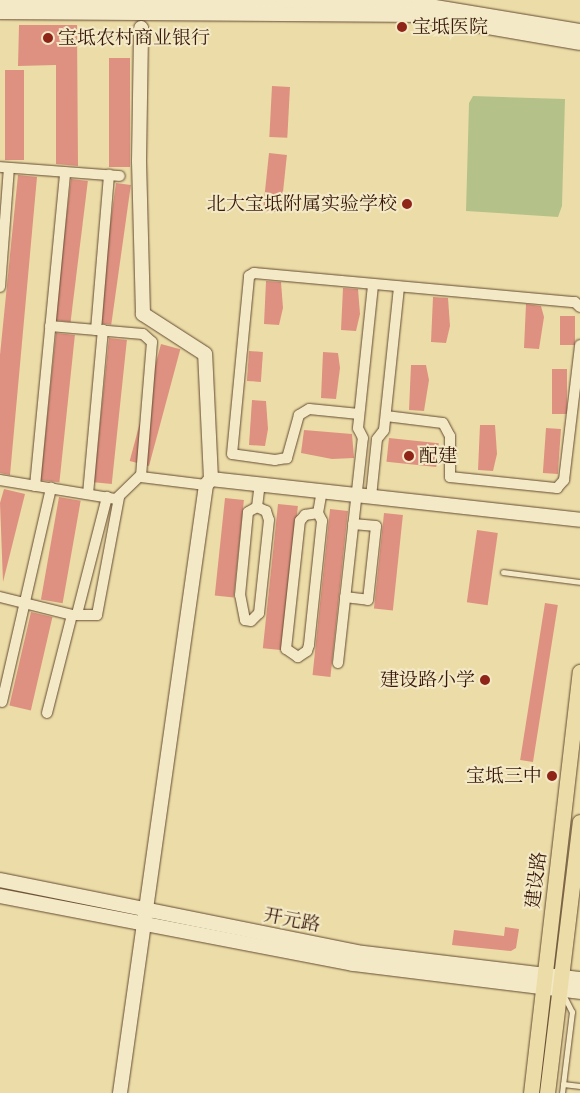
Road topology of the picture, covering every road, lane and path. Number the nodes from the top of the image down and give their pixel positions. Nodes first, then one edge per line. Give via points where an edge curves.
1 (0, 0) edge
2 (397, 6) edge
3 (0, 12) edge
4 (141, 28) dead end
5 (580, 31) edge
6 (580, 43) edge
7 (5, 168) edge
8 (65, 172) junction
9 (109, 175) junction
10 (120, 176) dead end
11 (373, 285) junction
12 (0, 287) edge
13 (399, 287) junction
14 (580, 307) edge
15 (50, 326) junction
16 (99, 330) junction
17 (580, 345) edge
18 (359, 414) junction
19 (386, 416) junction
20 (363, 438) junction
21 (377, 440) junction
22 (141, 475) junction
23 (0, 480) edge
24 (209, 482) junction
25 (260, 484) junction
26 (35, 486) junction
27 (51, 488) junction
28 (322, 491) junction
29 (88, 494) junction
30 (356, 495) junction
31 (106, 497) junction
32 (119, 497) junction
33 (371, 497) junction
34 (257, 507) junction
35 (318, 513) junction
36 (580, 520) edge
37 (353, 524) junction
38 (503, 572) dead end
39 (580, 582) edge
40 (0, 597) edge
41 (345, 597) junction
42 (25, 604) junction
43 (75, 614) junction
44 (338, 663) dead end
45 (580, 672) edge
46 (2, 702) dead end
47 (47, 714) dead end
48 (580, 822) edge
49 (0, 880) edge
50 (0, 896) edge
51 (147, 910) junction
52 (145, 926) junction
53 (580, 979) edge
54 (544, 982) junction
55 (561, 983) junction
56 (580, 992) edge
57 (563, 1084) junction
58 (580, 1086) edge
59 (120, 1093) edge
60 (531, 1093) edge
61 (547, 1093) edge
62 (562, 1093) edge

1 - 2 main road
2 - 3 main road
2 - 5 main road
2 - 6 main road
4 - 24 main road via 139,161 143,314 205,354
7 - 8 street
7 - 12 street
8 - 9 street
8 - 15 street
9 - 10 street
9 - 16 street
11 - 13 street
11 - 18 street
11 - 18 street via 254,273 250,276 232,454 276,460 288,458 299,415 309,409
13 - 14 street via 575,302
13 - 19 street
15 - 16 street
15 - 26 street
16 - 22 street via 143,334 152,342
16 - 29 street
17 - 19 street via 564,480 557,488 450,477 450,436 443,422
18 - 20 street via 358,428
19 - 21 street via 384,430
20 - 21 street
20 - 30 street
21 - 33 street
22 - 24 street
22 - 32 street
23 - 26 street
24 - 25 main road
24 - 51 main road
25 - 28 main road
25 - 34 street
26 - 27 street
27 - 29 street
27 - 42 street
28 - 30 main road
28 - 35 street
29 - 31 street
30 - 33 main road
30 - 37 street
31 - 32 street
31 - 43 street
32 - 43 street via 97,615
33 - 36 main road
34 - 34 street via 248,512 240,595 245,620 251,621 259,613 268,520 266,511
35 - 35 street via 305,515 300,521 286,649 298,657 307,652 309,645 322,521
37 - 41 street
37 - 41 street via 376,526 368,600
38 - 39 lane
40 - 42 street
41 - 44 street
42 - 43 street
42 - 46 street
43 - 47 street
45 - 54 main road, 建设路
48 - 55 main road, 建设路
49 - 51 main road, 开元路
50 - 52 main road, 开元路
51 - 52 main road
51 - 54 main road, 开元路 via 356,952
52 - 54 main road, 开元路 via 353,964
52 - 59 main road
53 - 55 main road, 开元路
54 - 55 main road, 开元路
54 - 60 main road, 建设路
55 - 56 main road, 开元路
55 - 57 lane via 572,1012
55 - 61 main road, 建设路
57 - 58 lane
57 - 62 lane

